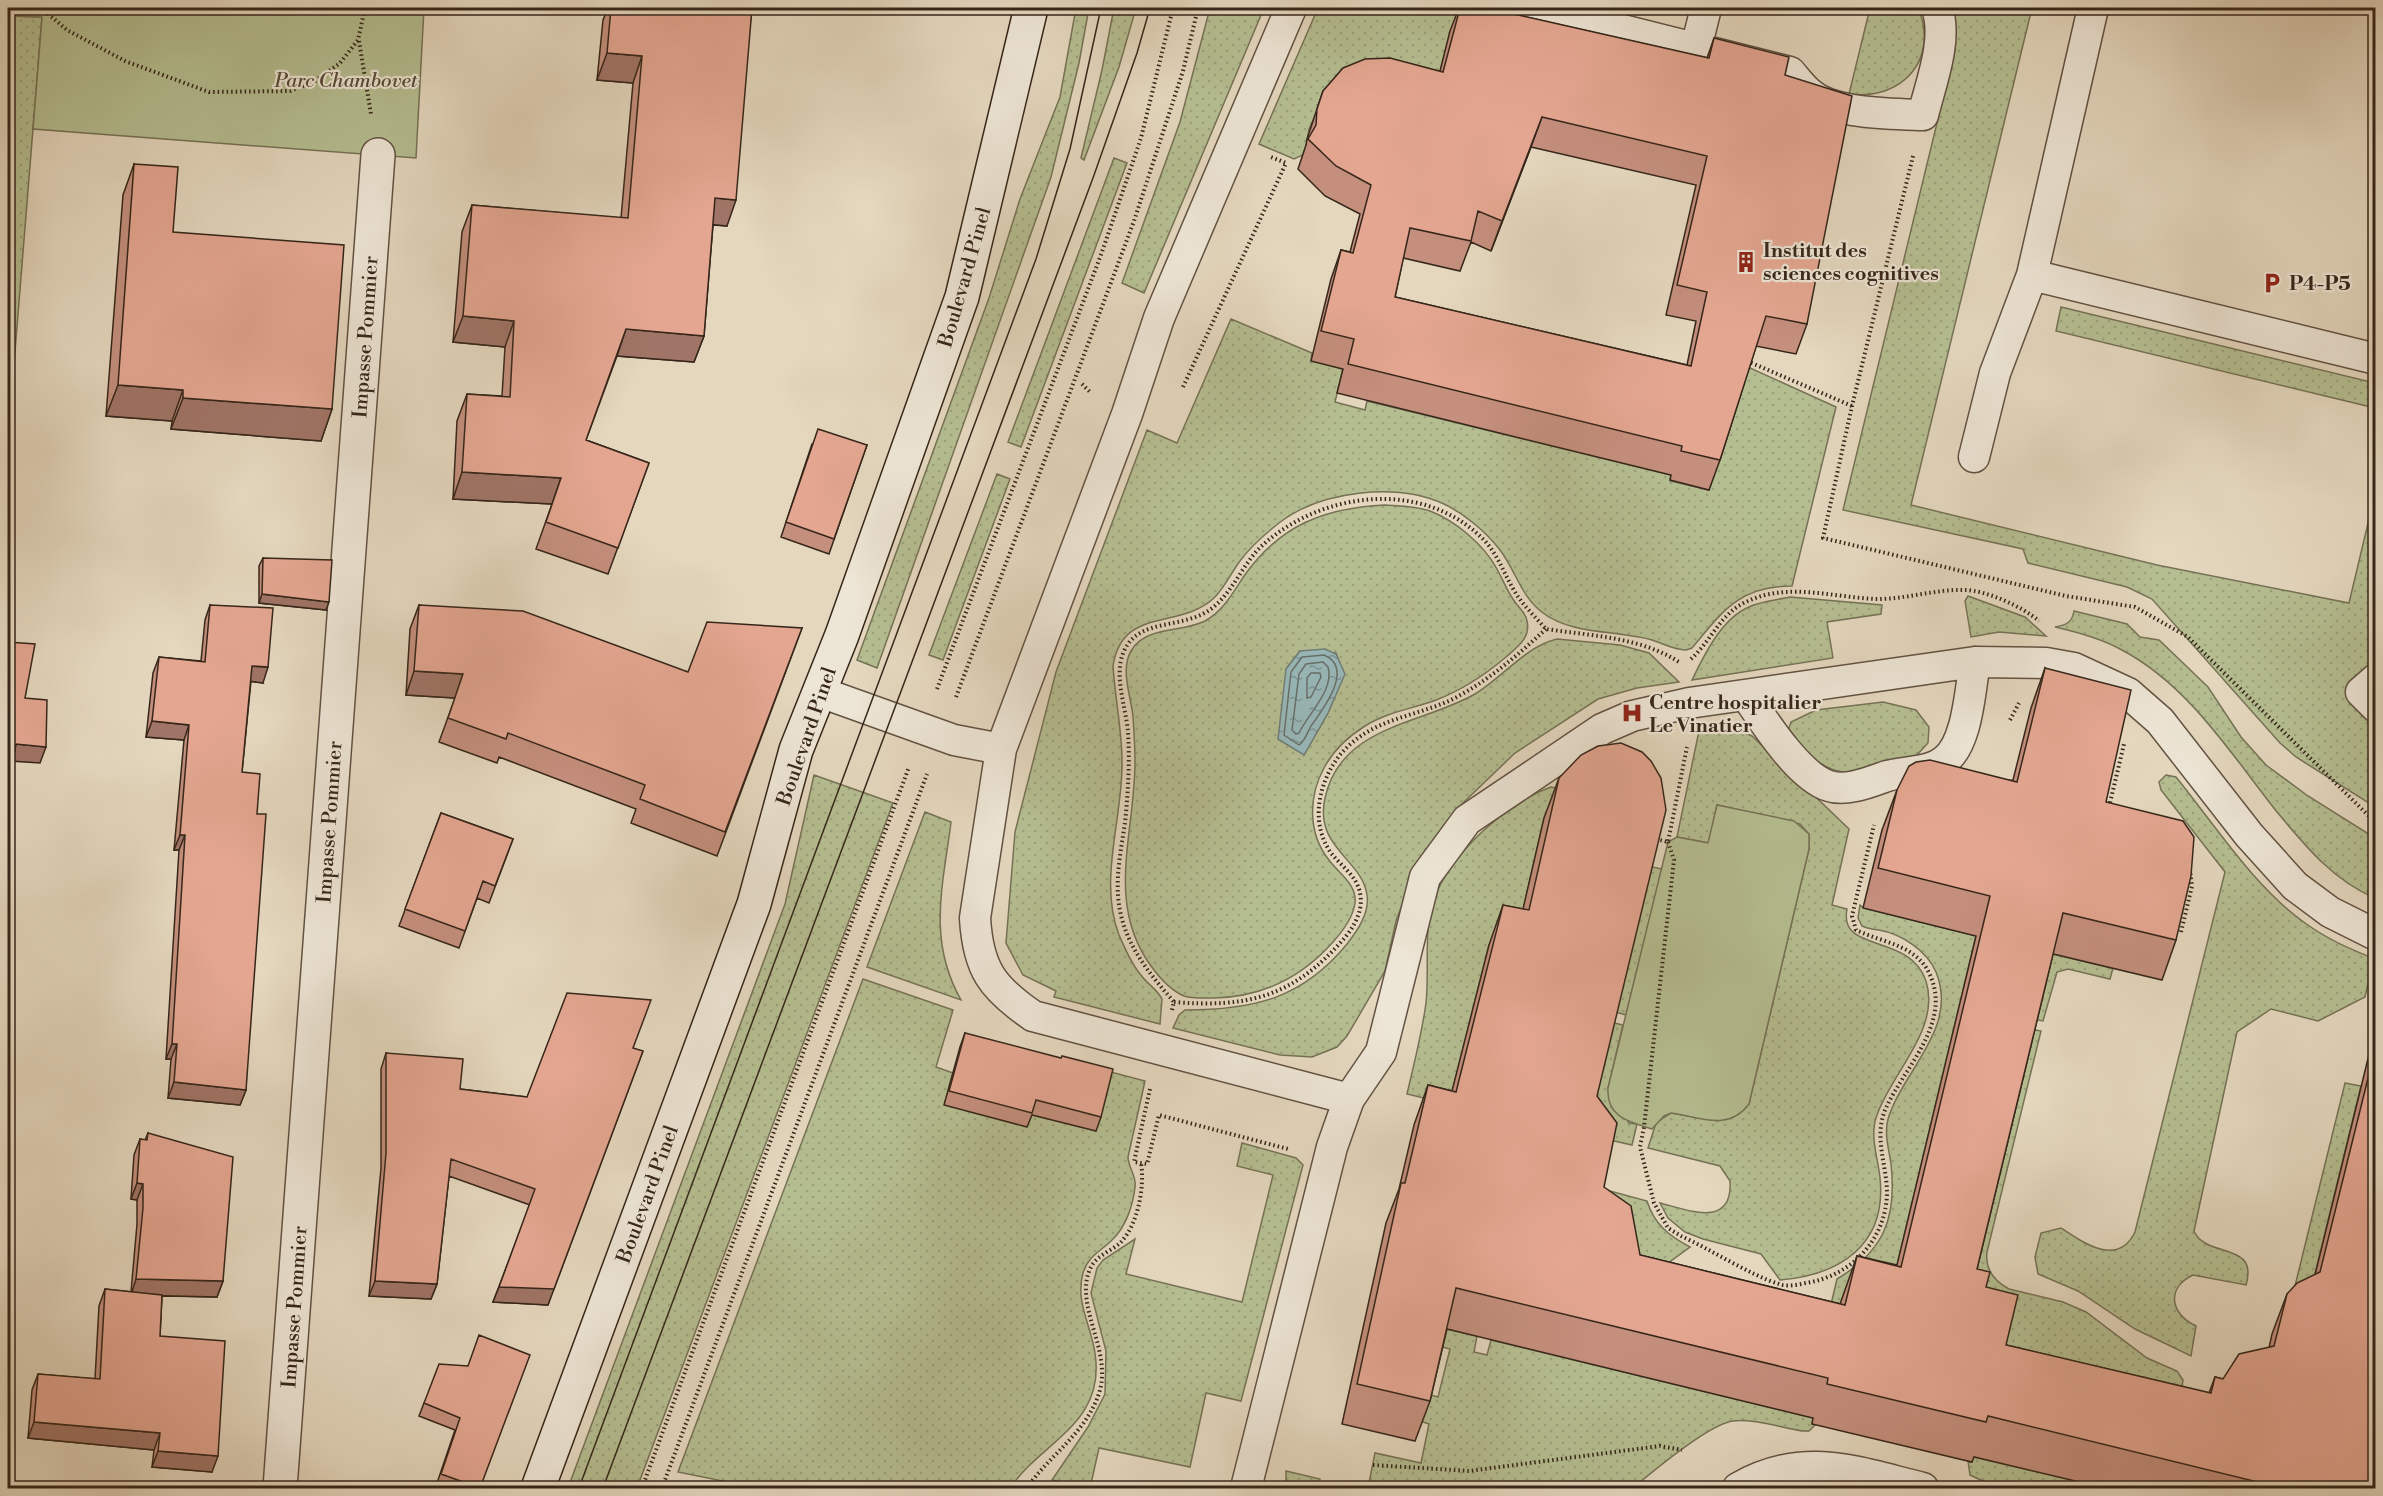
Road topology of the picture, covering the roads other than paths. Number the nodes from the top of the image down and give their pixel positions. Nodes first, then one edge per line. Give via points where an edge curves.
1 (1031, 8) edge
2 (1291, 8) edge
3 (1535, 8) edge
4 (1706, 8) edge
5 (1937, 8) edge
6 (2093, 8) edge
7 (1696, 48) junction
8 (378, 155) road end
9 (2032, 275) junction
10 (2376, 359) edge
11 (1974, 457) dead end
12 (1975, 662) junction
13 (2376, 679) edge
14 (820, 692) junction
15 (1746, 695) junction
16 (2376, 707) edge
17 (1001, 749) junction
18 (2376, 935) edge
19 (1349, 1099) junction
20 (280, 1488) edge
21 (538, 1488) edge
22 (1246, 1488) edge
23 (1738, 1488) edge
24 (1923, 1488) edge

1 - 14 main road, Boulevard Pinel via 962,297
2 - 17 lane via 1159,318
3 - 7 lane
4 - 7 lane
5 - 7 lane via 1940,43 1923,115 1865,113 1845,108 1813,97 1790,72
6 - 9 lane
8 - 20 main road, Impasse Pommier
9 - 10 lane
9 - 11 lane via 1995,373
12 - 15 lane
12 - 15 lane via 1964,733 1945,761 1853,787 1829,787 1810,775 1776,738
12 - 18 lane via 2046,663 2074,668 2128,693 2160,721 2249,835 2295,886 2330,912
13 - 16 lane via 2361,692
14 - 17 lane via 954,740
14 - 21 main road, Boulevard Pinel via 796,750 754,904
15 - 19 lane via 1632,716 1602,729 1467,820 1425,877 1381,1052
17 - 19 lane via 975,918 977,945 987,971 1004,996 1033,1016
19 - 22 lane via 1329,1160
23 - 24 lane via 1781,1470 1819,1466

